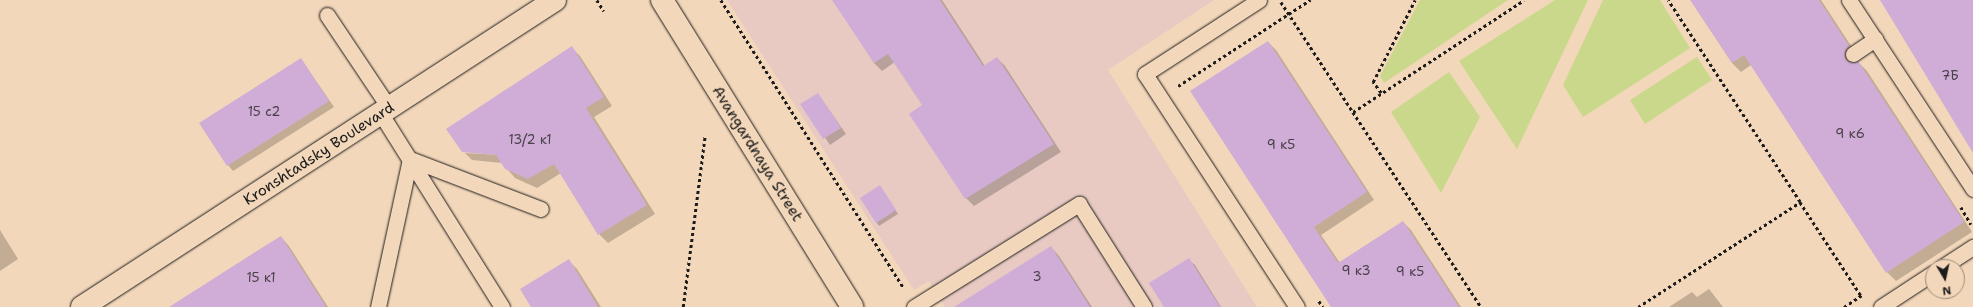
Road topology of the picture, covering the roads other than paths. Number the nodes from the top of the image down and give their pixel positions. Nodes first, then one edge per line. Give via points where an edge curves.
1 (555, 0) edge
2 (662, 0) edge
3 (1259, 0) edge
4 (1849, 0) edge
5 (327, 15) dead end
6 (1875, 39) junction
7 (1853, 54) dead end
8 (385, 111) junction
9 (410, 159) junction
10 (1973, 189) edge
11 (541, 209) dead end
12 (1973, 247) edge
13 (1954, 259) edge
14 (1925, 278) edge
15 (911, 300) edge
16 (82, 307) edge
17 (378, 307) edge
18 (502, 307) edge
19 (852, 307) edge
20 (1144, 307) edge
21 (1297, 307) edge
22 (1881, 307) edge

1 - 8 main road, Kronshtadsky Boulevard
2 - 19 main road, Avangardnaya Street
3 - 21 lane via 1145,74
4 - 6 lane
5 - 8 lane
6 - 7 lane
6 - 10 lane
8 - 9 lane
8 - 16 main road, Kronshtadsky Boulevard
9 - 11 lane
9 - 17 lane
9 - 18 lane
12 - 13 lane
14 - 22 lane
15 - 20 lane via 1079,204

